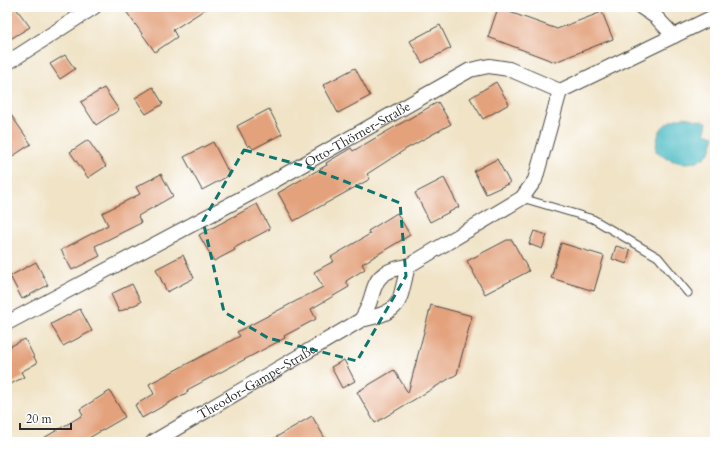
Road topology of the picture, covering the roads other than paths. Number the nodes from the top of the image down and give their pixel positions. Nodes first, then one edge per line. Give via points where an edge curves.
1 (94, 7) edge
2 (641, 7) edge
3 (715, 16) edge
4 (674, 36) junction
5 (7, 63) edge
6 (560, 91) junction
7 (522, 198) junction
8 (408, 266) junction
9 (688, 293) dead end
10 (361, 320) junction
11 (7, 323) edge
12 (153, 442) edge

1 - 5 street
2 - 4 street via 656,17
3 - 4 street
4 - 6 street
6 - 7 street via 535,180
6 - 11 street, Otto-Thörner-Straße via 509,69 489,66 470,70 272,182
7 - 8 street
7 - 9 lane via 593,219 658,257
8 - 10 street via 394,268 381,275 375,283 367,311
8 - 10 street, Theodor-Gampe-Straße via 399,303 390,312
10 - 12 street, Theodor-Gampe-Straße

